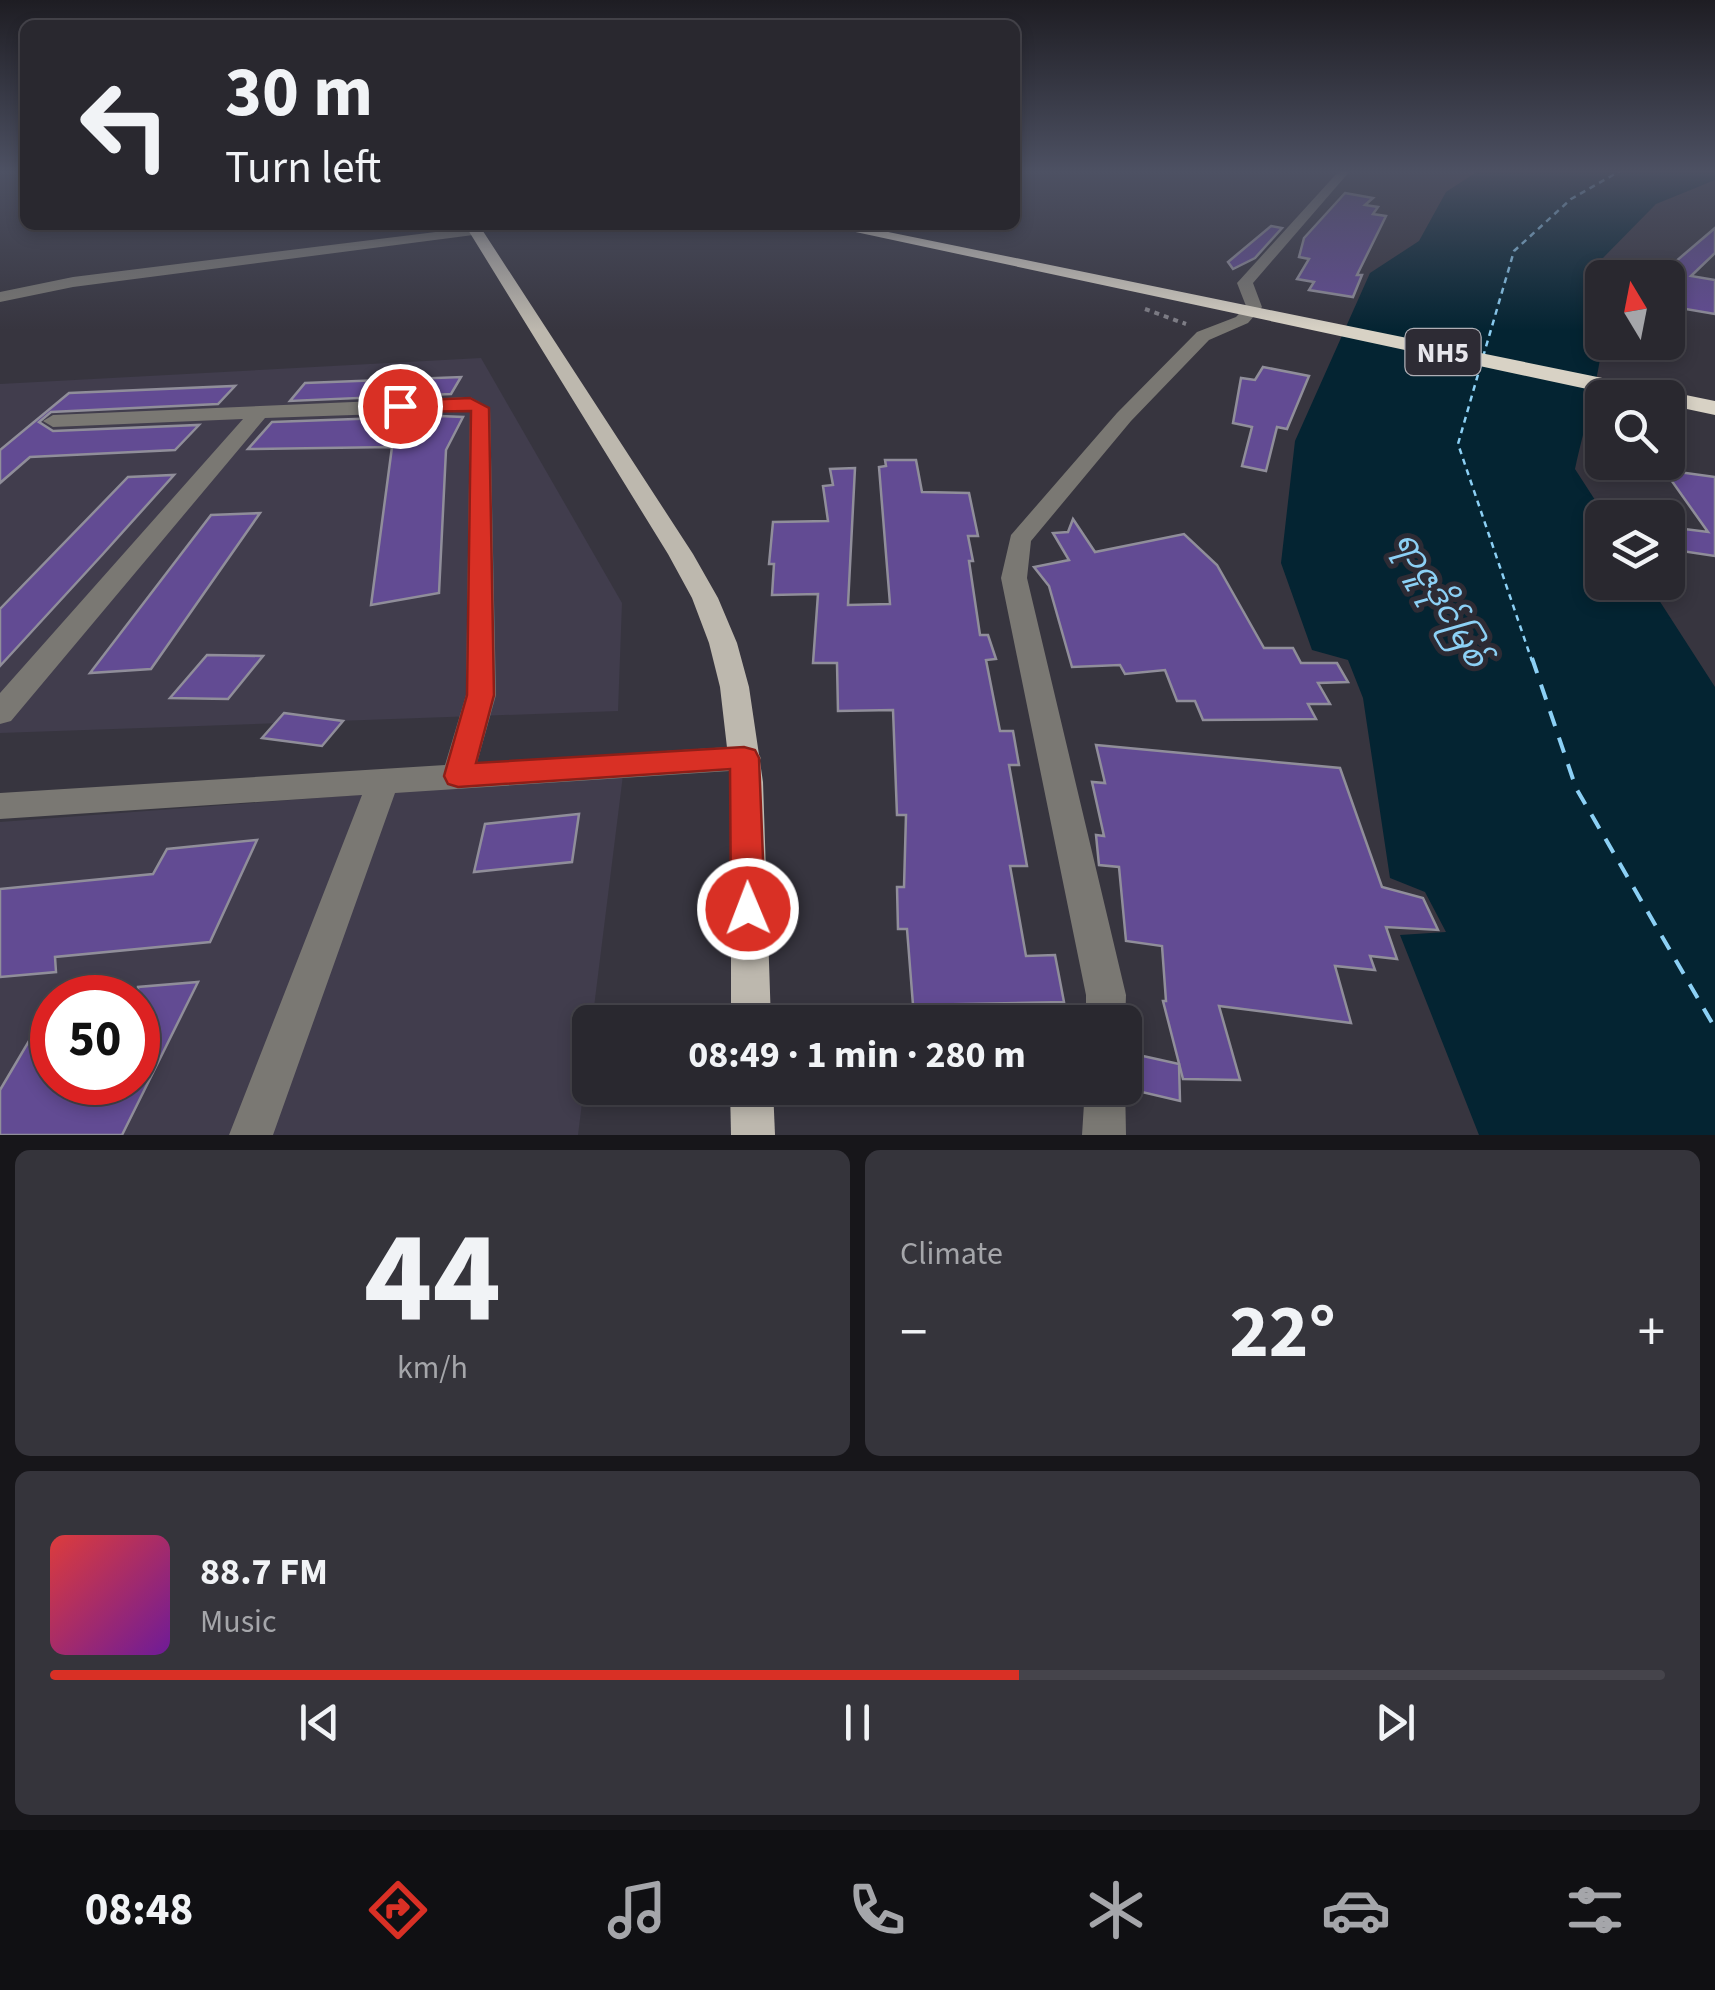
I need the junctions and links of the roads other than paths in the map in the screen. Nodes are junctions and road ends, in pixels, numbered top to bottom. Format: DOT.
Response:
graph roads {
  1 [pos="1299,224"];
  2 [pos="459,230"];
  3 [pos="475,230"];
  4 [pos="854,230"];
  5 [pos="0,296"];
  6 [pos="1585,381"];
  7 [pos="1685,402"];
  8 [pos="1715,408"];
  9 [pos="259,413"];
  10 [pos="53,421"];
  11 [pos="0,714"];
  12 [pos="744,758"];
  13 [pos="458,776"];
  14 [pos="384,780"];
  15 [pos="0,806"];
  16 [pos="750,1005"];
  17 [pos="1106,1005"];
  18 [pos="752,1105"];
  19 [pos="1105,1105"];
  20 [pos="251,1135"];
  21 [pos="753,1135"];
  22 [pos="1104,1135"];
  1 -- 17 [label="street"];
  2 -- 5 [label="street"];
  3 -- 12 [label="main road"];
  4 -- 6 [label="highway, NH5"];
  7 -- 8 [label="highway, NH5"];
  9 -- 10 [label="street"];
  9 -- 11 [label="street"];
  9 -- 13 [label="street"];
  12 -- 13 [label="street"];
  12 -- 16 [label="main road"];
  13 -- 14 [label="street"];
  14 -- 15 [label="street"];
  14 -- 20 [label="street"];
  18 -- 21 [label="main road"];
  19 -- 22 [label="street"];
}
